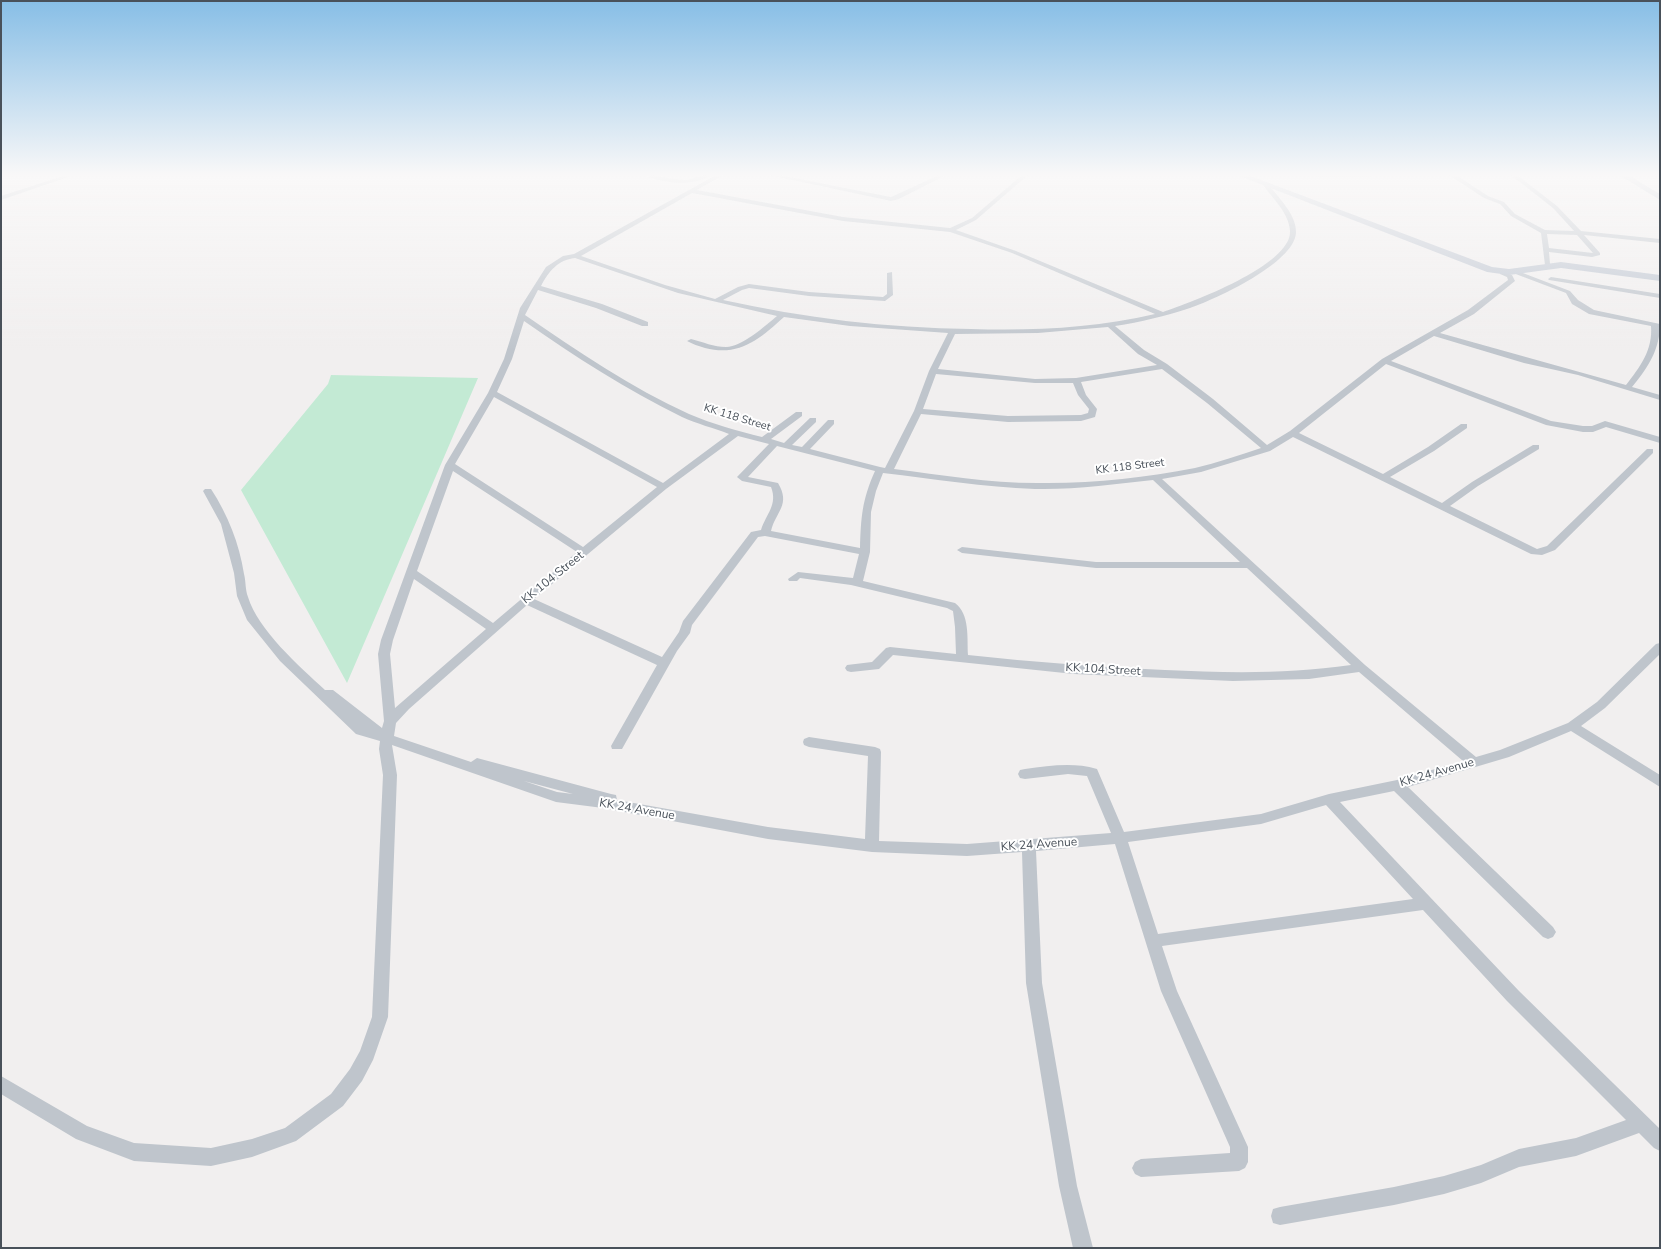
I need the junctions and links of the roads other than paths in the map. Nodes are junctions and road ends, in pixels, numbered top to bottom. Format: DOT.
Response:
graph roads {
  1 [pos="616,233"];
  2 [pos="960,233"];
  3 [pos="1294,233"];
  4 [pos="1390,233"];
  5 [pos="1544,233"];
  6 [pos="1580,233"];
  7 [pos="1583,233"];
  8 [pos="1660,241"];
  9 [pos="1546,250"];
  10 [pos="576,256"];
  11 [pos="1547,264"];
  12 [pos="1502,272"];
  13 [pos="1514,272"];
  14 [pos="890,273"];
  15 [pos="1660,278"];
  16 [pos="537,287"];
  17 [pos="1660,296"];
  18 [pos="716,302"];
  19 [pos="783,314"];
  20 [pos="1160,314"];
  21 [pos="522,316"];
  22 [pos="645,324"];
  23 [pos="1108,324"];
  24 [pos="1657,326"];
  25 [pos="952,332"];
  26 [pos="1435,334"];
  27 [pos="691,341"];
  28 [pos="1385,361"];
  29 [pos="1164,366"];
  30 [pos="932,371"];
  31 [pos="1076,380"];
  32 [pos="1627,388"];
  33 [pos="492,393"];
  34 [pos="1660,398"];
  35 [pos="918,411"];
  36 [pos="799,414"];
  37 [pos="813,420"];
  38 [pos="831,422"];
  39 [pos="1464,426"];
  40 [pos="736,433"];
  41 [pos="1293,433"];
  42 [pos="764,440"];
  43 [pos="1660,440"];
  44 [pos="775,443"];
  45 [pos="786,446"];
  46 [pos="1536,447"];
  47 [pos="1268,449"];
  48 [pos="804,450"];
  49 [pos="1650,452"];
  50 [pos="450,465"];
  51 [pos="884,471"];
  52 [pos="1384,477"];
  53 [pos="1155,478"];
  54 [pos="663,487"];
  55 [pos="208,491"];
  56 [pos="1444,506"];
  57 [pos="765,533"];
  58 [pos="962,550"];
  59 [pos="584,552"];
  60 [pos="865,552"];
  61 [pos="1250,565"];
  62 [pos="411,572"];
  63 [pos="793,579"];
  64 [pos="854,582"];
  65 [pos="526,600"];
  66 [pos="493,628"];
  67 [pos="1660,647"];
  68 [pos="962,658"];
  69 [pos="664,663"];
  70 [pos="851,668"];
  71 [pos="1361,668"];
  72 [pos="390,721"];
  73 [pos="1572,726"];
  74 [pos="809,742"];
  75 [pos="386,744"];
  76 [pos="617,746"];
  77 [pos="1473,762"];
  78 [pos="1025,774"];
  79 [pos="1660,782"];
  80 [pos="1397,785"];
  81 [pos="1329,799"];
  82 [pos="1120,838"];
  83 [pos="872,846"];
  84 [pos="1029,846"];
  85 [pos="1426,903"];
  86 [pos="1548,932"];
  87 [pos="1153,941"];
  88 [pos="1,1079"];
  89 [pos="1,1084"];
  90 [pos="1642,1124"];
  91 [pos="1660,1142"];
  92 [pos="134,1152"];
  93 [pos="1141,1168"];
  94 [pos="1280,1216"];
  95 [pos="1082,1248"];
  1 -- 10 [label="street"];
  2 -- 20 [label="street"];
  3 -- 20 [label="street"];
  4 -- 12 [label="street"];
  5 -- 9 [label="street"];
  6 -- 9 [label="street"];
  7 -- 8 [label="street"];
  9 -- 11 [label="street"];
  10 -- 16 [label="street"];
  10 -- 18 [label="street"];
  11 -- 13 [label="street"];
  11 -- 15 [label="street"];
  12 -- 13 [label="street"];
  12 -- 26 [label="street, KK 118 Street"];
  13 -- 17 [label="street"];
  13 -- 24 [label="street"];
  14 -- 18 [label="street"];
  16 -- 21 [label="street"];
  16 -- 22 [label="street"];
  18 -- 19 [label="street"];
  19 -- 25 [label="street"];
  19 -- 27 [label="street"];
  20 -- 23 [label="street"];
  21 -- 33 [label="street"];
  21 -- 40 [label="street, KK 118 Street"];
  23 -- 25 [label="street"];
  23 -- 29 [label="street"];
  24 -- 32 [label="street"];
  25 -- 30 [label="street"];
  26 -- 28 [label="street, KK 118 Street"];
  26 -- 32 [label="street"];
  28 -- 41 [label="street, KK 118 Street"];
  28 -- 43 [label="street"];
  29 -- 31 [label="street"];
  29 -- 47 [label="street"];
  30 -- 31 [label="street"];
  30 -- 35 [label="street"];
  31 -- 35 [label="street"];
  32 -- 34 [label="street"];
  33 -- 50 [label="street"];
  33 -- 54 [label="street"];
  35 -- 51 [label="street"];
  36 -- 42 [label="street"];
  37 -- 45 [label="street"];
  38 -- 48 [label="street"];
  39 -- 52 [label="street"];
  40 -- 42 [label="street, KK 118 Street"];
  40 -- 54 [label="street, KK 104 Street"];
  41 -- 47 [label="street, KK 118 Street"];
  41 -- 52 [label="street"];
  42 -- 44 [label="street, KK 118 Street"];
  44 -- 45 [label="street, KK 118 Street"];
  44 -- 57 [label="street"];
  45 -- 48 [label="street, KK 118 Street"];
  46 -- 56 [label="street"];
  47 -- 53 [label="street, KK 118 Street"];
  48 -- 51 [label="street, KK 118 Street"];
  49 -- 56 [label="street"];
  50 -- 59 [label="street"];
  50 -- 62 [label="street"];
  51 -- 53 [label="street, KK 118 Street"];
  51 -- 60 [label="street"];
  52 -- 56 [label="street"];
  53 -- 61 [label="street"];
  54 -- 59 [label="street, KK 104 Street"];
  55 -- 75 [label="street, KK 24 Avenue"];
  57 -- 60 [label="street"];
  57 -- 69 [label="street"];
  58 -- 61 [label="street"];
  59 -- 65 [label="street, KK 104 Street"];
  60 -- 64 [label="street"];
  61 -- 71 [label="street"];
  62 -- 66 [label="street"];
  62 -- 72 [label="street"];
  63 -- 64 [label="street"];
  64 -- 68 [label="street"];
  65 -- 66 [label="street, KK 104 Street"];
  65 -- 69 [label="street"];
  66 -- 72 [label="street, KK 104 Street"];
  67 -- 73 [label="street, KK 24 Avenue"];
  68 -- 70 [label="street, KK 104 Street"];
  68 -- 71 [label="street, KK 104 Street"];
  69 -- 76 [label="street"];
  71 -- 77 [label="street"];
  72 -- 75 [label="street"];
  73 -- 77 [label="street, KK 24 Avenue"];
  73 -- 79 [label="street"];
  74 -- 83 [label="street"];
  75 -- 83 [label="street, KK 24 Avenue"];
  75 -- 92 [label="street"];
  77 -- 80 [label="street, KK 24 Avenue"];
  78 -- 82 [label="street"];
  80 -- 81 [label="street, KK 24 Avenue"];
  80 -- 86 [label="street"];
  81 -- 82 [label="street, KK 24 Avenue"];
  81 -- 85 [label="street"];
  82 -- 84 [label="street, KK 24 Avenue"];
  82 -- 87 [label="street"];
  83 -- 84 [label="street, KK 24 Avenue"];
  84 -- 95 [label="street"];
  85 -- 87 [label="street"];
  85 -- 90 [label="street"];
  87 -- 93 [label="street"];
  88 -- 92 [label="street"];
  89 -- 92 [label="street"];
  90 -- 91 [label="street"];
  90 -- 94 [label="street"];
}
